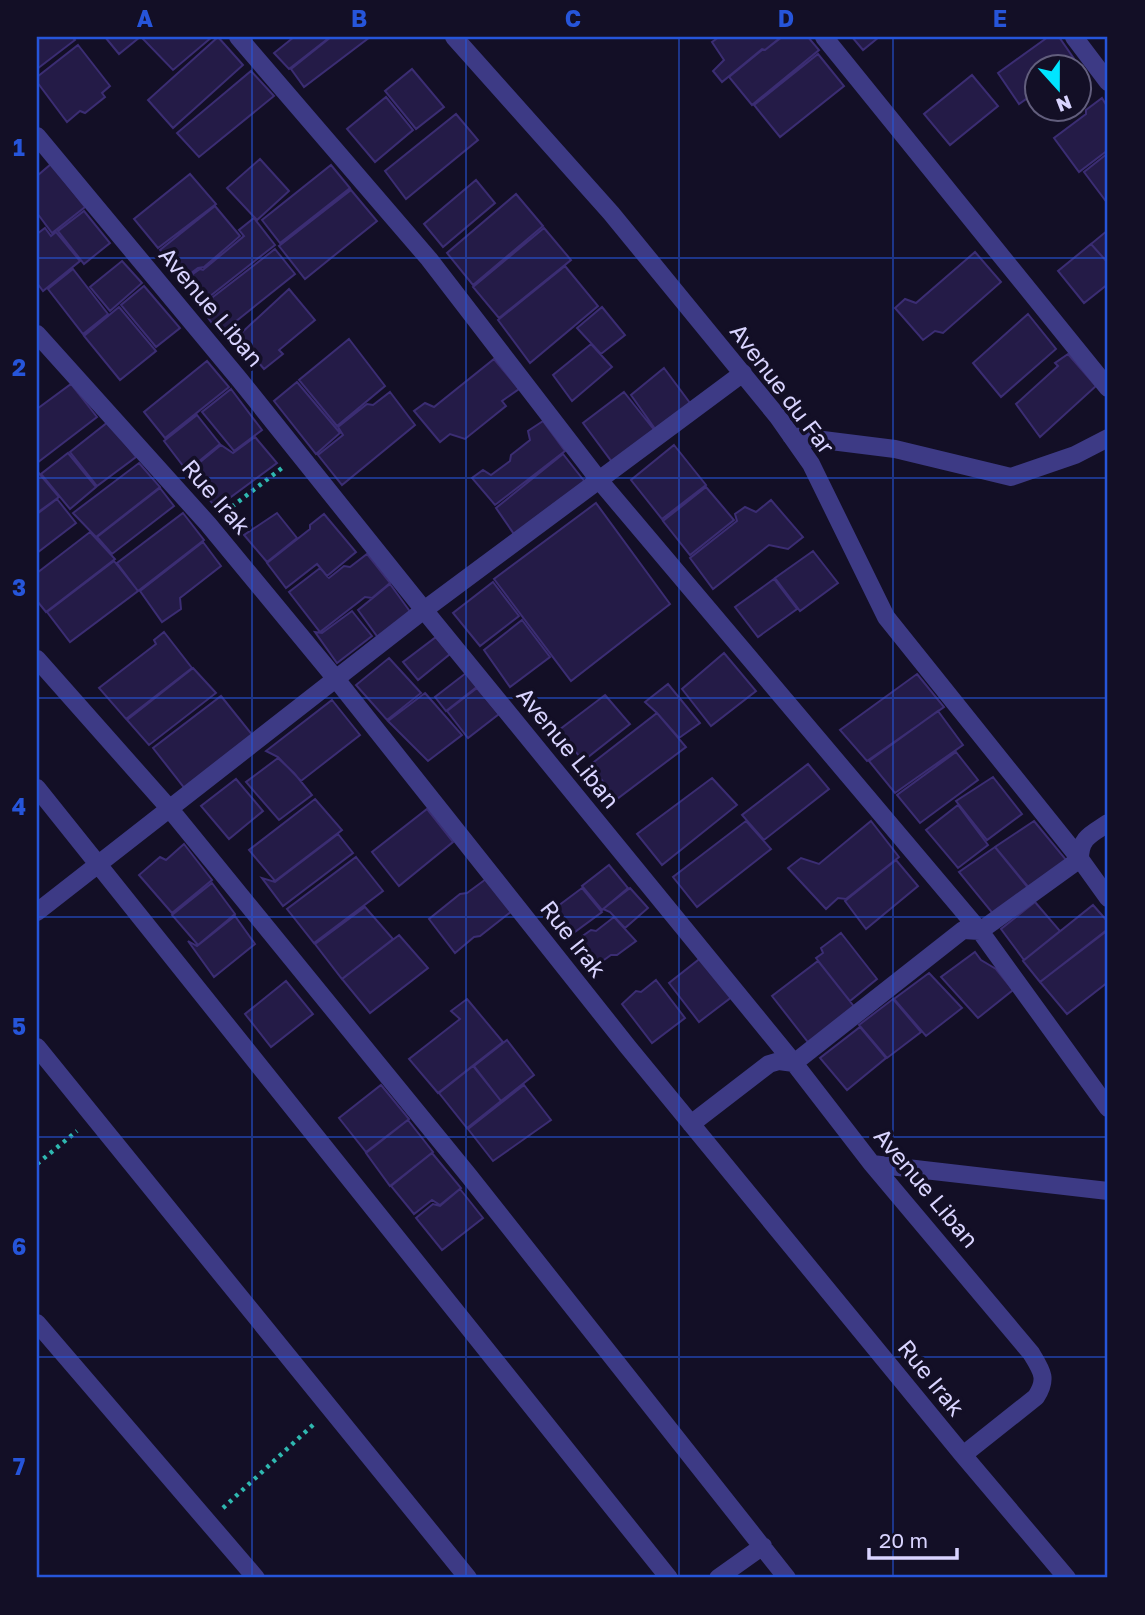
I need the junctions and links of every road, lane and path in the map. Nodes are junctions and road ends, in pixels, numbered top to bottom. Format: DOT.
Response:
graph roads {
  1 [pos="238,37"];
  2 [pos="454,37"];
  3 [pos="824,37"];
  4 [pos="1075,37"];
  5 [pos="1108,82"];
  6 [pos="37,136"];
  7 [pos="37,334"];
  8 [pos="743,373"];
  9 [pos="1108,388"];
  10 [pos="791,436"];
  11 [pos="1108,438"];
  12 [pos="299,454"];
  13 [pos="599,481"];
  14 [pos="208,524"];
  15 [pos="425,611"];
  16 [pos="37,659"];
  17 [pos="336,679"];
  18 [pos="37,788"];
  19 [pos="169,808"];
  20 [pos="1108,823"];
  21 [pos="1080,859"];
  22 [pos="98,865"];
  23 [pos="1108,898"];
  24 [pos="37,912"];
  25 [pos="979,931"];
  26 [pos="37,1046"];
  27 [pos="794,1063"];
  28 [pos="1108,1108"];
  29 [pos="94,1117"];
  30 [pos="691,1124"];
  31 [pos="37,1164"];
  32 [pos="872,1164"];
  33 [pos="1108,1191"];
  34 [pos="37,1323"];
  35 [pos="330,1409"];
  36 [pos="963,1455"];
  37 [pos="208,1522"];
  38 [pos="763,1546"];
  39 [pos="257,1578"];
  40 [pos="468,1578"];
  41 [pos="669,1578"];
  42 [pos="718,1578"];
  43 [pos="787,1578"];
  44 [pos="1067,1578"];
  1 -- 13 [label="street"];
  2 -- 8 [label="street, Avenue du Far"];
  3 -- 9 [label="street"];
  4 -- 5 [label="street"];
  6 -- 12 [label="street, Avenue Liban"];
  7 -- 14 [label="street, Rue Irak"];
  8 -- 10 [label="street, Avenue du Far"];
  8 -- 13 [label="street"];
  10 -- 11 [label="street"];
  10 -- 21 [label="street, Avenue du Far"];
  12 -- 14 [label="path"];
  12 -- 15 [label="street, Avenue Liban"];
  13 -- 15 [label="street"];
  13 -- 25 [label="street"];
  14 -- 17 [label="street, Rue Irak"];
  15 -- 17 [label="street"];
  15 -- 27 [label="street, Avenue Liban"];
  16 -- 19 [label="street"];
  17 -- 19 [label="street"];
  17 -- 30 [label="street, Rue Irak"];
  18 -- 22 [label="street"];
  19 -- 22 [label="street"];
  19 -- 38 [label="street"];
  20 -- 21 [label="street"];
  21 -- 23 [label="street, Avenue du Far"];
  21 -- 25 [label="street"];
  22 -- 24 [label="street"];
  22 -- 41 [label="street"];
  25 -- 27 [label="street"];
  25 -- 28 [label="street"];
  26 -- 29 [label="street"];
  27 -- 30 [label="street"];
  27 -- 32 [label="street, Avenue Liban"];
  29 -- 31 [label="path"];
  29 -- 35 [label="street"];
  30 -- 36 [label="street, Rue Irak"];
  32 -- 33 [label="street"];
  32 -- 36 [label="street, Avenue Liban"];
  34 -- 37 [label="street"];
  35 -- 37 [label="path"];
  35 -- 40 [label="street"];
  36 -- 44 [label="street, Rue Irak"];
  37 -- 39 [label="street"];
  38 -- 42 [label="street"];
  38 -- 43 [label="street"];
}
